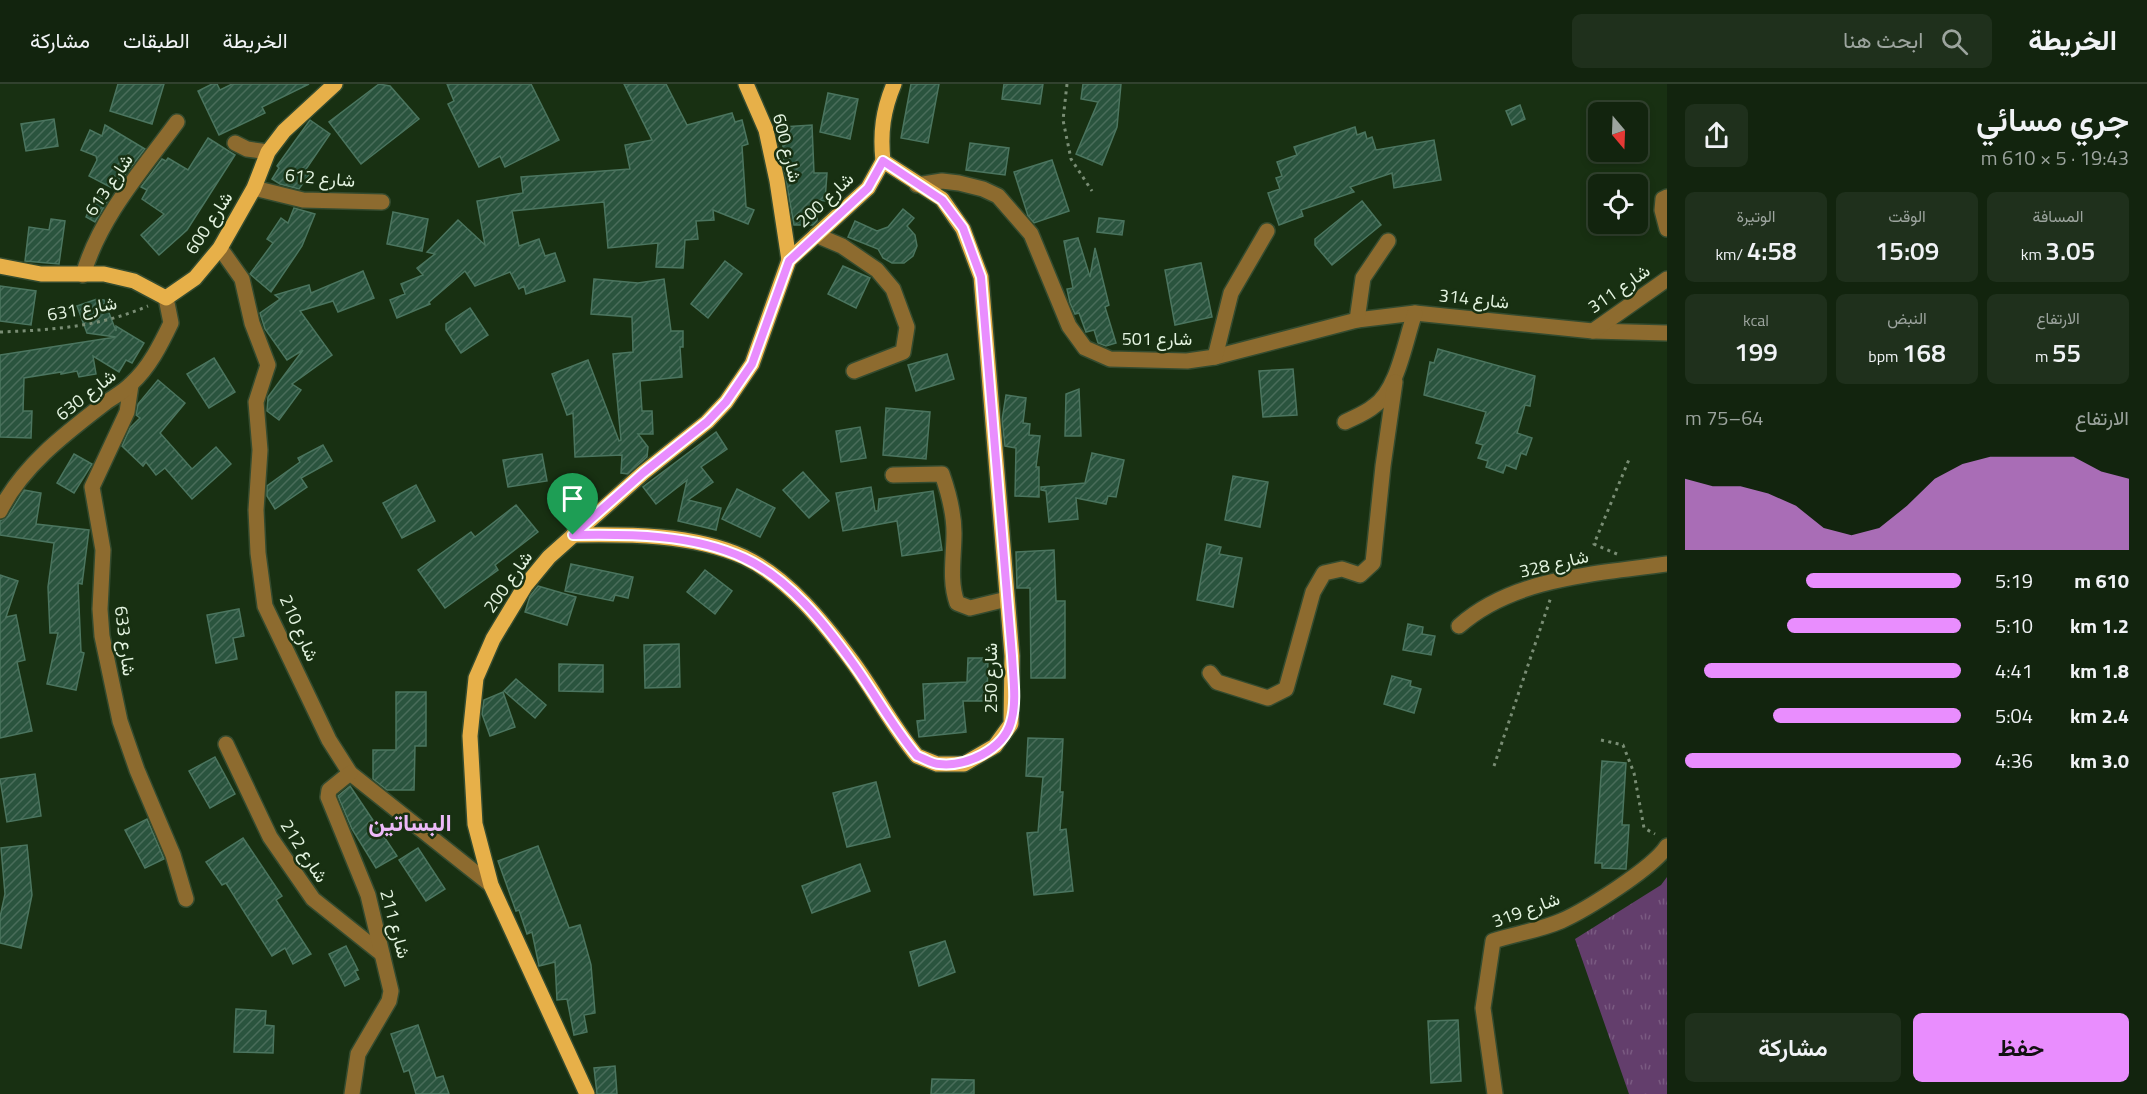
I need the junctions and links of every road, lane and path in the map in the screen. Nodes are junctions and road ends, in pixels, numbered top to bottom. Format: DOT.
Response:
graph roads {
  1 [pos="335,84"];
  2 [pos="746,84"];
  3 [pos="894,84"];
  4 [pos="1067,84"];
  5 [pos="177,122"];
  6 [pos="235,143"];
  7 [pos="268,152"];
  8 [pos="883,161"];
  9 [pos="917,185"];
  10 [pos="254,189"];
  11 [pos="1092,191"];
  12 [pos="1667,197"];
  13 [pos="382,202"];
  14 [pos="1667,229"];
  15 [pos="1267,231"];
  16 [pos="816,235"];
  17 [pos="1388,241"];
  18 [pos="220,248"];
  19 [pos="789,261"];
  20 [pos="0,266"];
  21 [pos="83,275"];
  22 [pos="1667,279"];
  23 [pos="166,298"];
  24 [pos="1415,313"];
  25 [pos="1357,320"];
  26 [pos="1593,331"];
  27 [pos="0,332"];
  28 [pos="1667,333"];
  29 [pos="1215,357"];
  30 [pos="854,371"];
  31 [pos="1395,382"];
  32 [pos="131,385"];
  33 [pos="1345,422"];
  34 [pos="1630,457"];
  35 [pos="893,475"];
  36 [pos="0,511"];
  37 [pos="573,535"];
  38 [pos="1667,564"];
  39 [pos="1646,567"];
  40 [pos="1574,577"];
  41 [pos="1007,599"];
  42 [pos="1459,626"];
  43 [pos="1209,674"];
  44 [pos="1601,740"];
  45 [pos="226,744"];
  46 [pos="1494,766"];
  47 [pos="350,773"];
  48 [pos="1664,851"];
  49 [pos="491,885"];
  50 [pos="186,899"];
  51 [pos="382,954"];
  52 [pos="352,1094"];
  53 [pos="587,1094"];
  54 [pos="1495,1094"];
  1 -- 7 [label="main road, شارع 600"];
  2 -- 19 [label="main road, شارع 600"];
  3 -- 8 [label="main road"];
  4 -- 11 [label="path"];
  5 -- 21 [label="street, شارع 613"];
  6 -- 7 [label="street"];
  7 -- 10 [label="main road, شارع 600"];
  8 -- 9 [label="main road, شارع 250"];
  8 -- 16 [label="main road, شارع 200"];
  9 -- 29 [label="street, شارع 501"];
  9 -- 41 [label="main road, شارع 250"];
  10 -- 13 [label="street, شارع 612"];
  10 -- 18 [label="main road, شارع 600"];
  12 -- 14 [label="street"];
  15 -- 29 [label="street"];
  16 -- 19 [label="main road, شارع 200"];
  16 -- 30 [label="street"];
  17 -- 25 [label="street"];
  18 -- 23 [label="main road, شارع 600"];
  18 -- 47 [label="street, شارع 210"];
  19 -- 37 [label="main road, شارع 200"];
  20 -- 21 [label="main road"];
  21 -- 23 [label="main road"];
  22 -- 26 [label="street, شارع 311"];
  23 -- 27 [label="path, شارع 631"];
  23 -- 32 [label="street, شارع 630"];
  24 -- 25 [label="street, شارع 501"];
  24 -- 26 [label="street, شارع 314"];
  24 -- 31 [label="street, شارع 314"];
  25 -- 29 [label="street, شارع 501"];
  26 -- 28 [label="street, شارع 314"];
  31 -- 33 [label="street, شارع 314"];
  31 -- 43 [label="street"];
  32 -- 36 [label="street, شارع 630"];
  32 -- 50 [label="street, شارع 633"];
  34 -- 39 [label="path"];
  35 -- 41 [label="street"];
  37 -- 41 [label="main road, شارع 250"];
  37 -- 49 [label="main road, شارع 200"];
  38 -- 39 [label="street, شارع 328"];
  39 -- 40 [label="street, شارع 328"];
  40 -- 42 [label="street, شارع 328"];
  40 -- 46 [label="path"];
  44 -- 48 [label="path"];
  45 -- 51 [label="street, شارع 212"];
  47 -- 49 [label="street, شارع 210"];
  47 -- 51 [label="street, شارع 211"];
  48 -- 54 [label="street, شارع 319"];
  49 -- 53 [label="main road, شارع 200"];
  51 -- 52 [label="street, شارع 211"];
}
